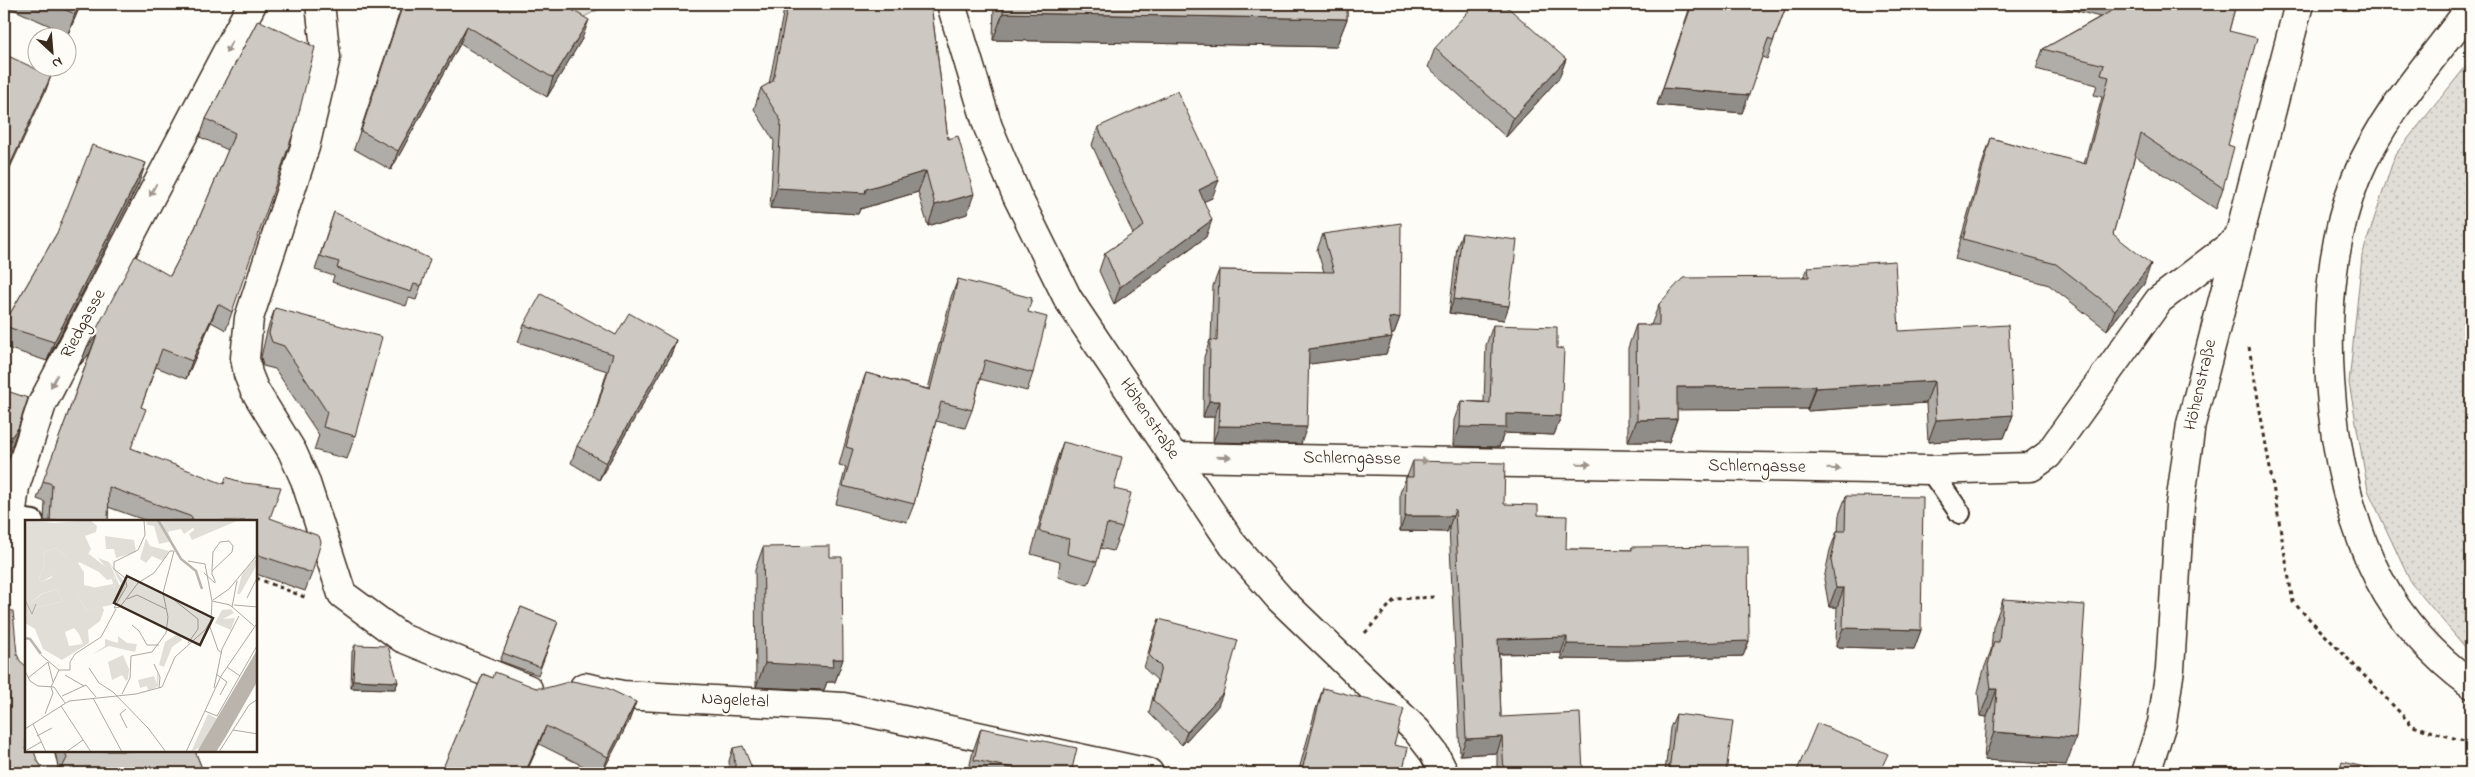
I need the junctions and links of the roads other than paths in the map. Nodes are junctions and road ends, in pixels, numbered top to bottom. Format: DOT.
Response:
graph roads {
  1 [pos="252,4"];
  2 [pos="320,4"];
  3 [pos="951,4"];
  4 [pos="2299,4"];
  5 [pos="2471,7"];
  6 [pos="2236,241"];
  7 [pos="1175,457"];
  8 [pos="1930,470"];
  9 [pos="1960,513"];
  10 [pos="22,519"];
  11 [pos="25,632"];
  12 [pos="2471,684"];
  13 [pos="39,752"];
  14 [pos="45,773"];
  15 [pos="1149,773"];
  16 [pos="1444,773"];
  17 [pos="2146,773"];
  1 -- 10 [label="street, Riedgasse, one-way"];
  2 -- 15 [label="street, Nageletal"];
  3 -- 7 [label="street, Höhenstraße"];
  4 -- 6 [label="street, Höhenstraße"];
  5 -- 12 [label="street"];
  6 -- 8 [label="street, Schlerngasse"];
  6 -- 17 [label="street, Höhenstraße"];
  7 -- 8 [label="street, Schlerngasse, one-way"];
  7 -- 16 [label="street, Höhenstraße"];
  8 -- 9 [label="lane"];
  10 -- 11 [label="street, Riedgasse"];
  13 -- 14 [label="street"];
}
